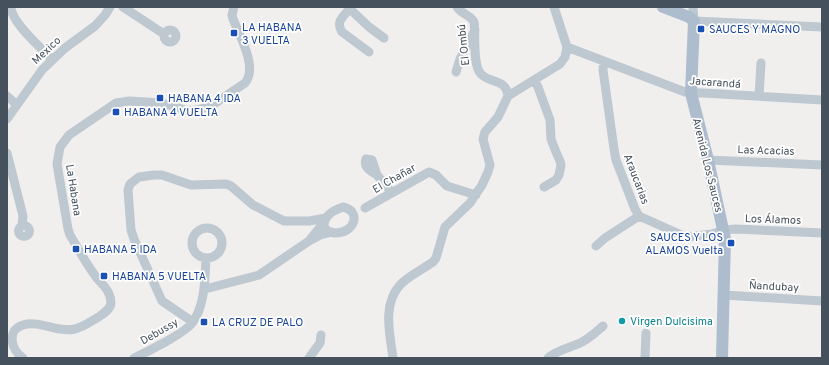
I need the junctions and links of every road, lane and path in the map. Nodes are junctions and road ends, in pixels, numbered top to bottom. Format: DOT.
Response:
graph roads {
  1 [pos="11,7"];
  2 [pos="110,7"];
  3 [pos="123,7"];
  4 [pos="234,7"];
  5 [pos="457,7"];
  6 [pos="554,7"];
  7 [pos="693,7"];
  8 [pos="350,8"];
  9 [pos="670,8"];
  10 [pos="694,21"];
  11 [pos="822,28"];
  12 [pos="475,29"];
  13 [pos="164,34"];
  14 [pos="384,38"];
  15 [pos="567,47"];
  16 [pos="368,52"];
  17 [pos="52,60"];
  18 [pos="604,61"];
  19 [pos="761,63"];
  20 [pos="456,72"];
  21 [pos="534,80"];
  22 [pos="691,93"];
  23 [pos="7,96"];
  24 [pos="508,96"];
  25 [pos="759,96"];
  26 [pos="822,100"];
  27 [pos="18,105"];
  28 [pos="7,119"];
  29 [pos="7,153"];
  30 [pos="708,160"];
  31 [pos="822,165"];
  32 [pos="377,175"];
  33 [pos="544,188"];
  34 [pos="392,193"];
  35 [pos="476,195"];
  36 [pos="366,208"];
  37 [pos="348,209"];
  38 [pos="639,216"];
  39 [pos="325,220"];
  40 [pos="354,220"];
  41 [pos="309,221"];
  42 [pos="22,226"];
  43 [pos="724,230"];
  44 [pos="318,232"];
  45 [pos="332,232"];
  46 [pos="822,233"];
  47 [pos="309,241"];
  48 [pos="596,246"];
  49 [pos="206,258"];
  50 [pos="205,289"];
  51 [pos="724,295"];
  52 [pos="822,301"];
  53 [pos="194,322"];
  54 [pos="603,326"];
  55 [pos="646,333"];
  56 [pos="321,335"];
  57 [pos="23,358"];
  58 [pos="134,358"];
  59 [pos="309,358"];
  60 [pos="393,358"];
  61 [pos="548,358"];
  62 [pos="646,358"];
  63 [pos="722,358"];
  1 -- 17 [label="street"];
  2 -- 17 [label="street, Mexico"];
  3 -- 13 [label="street"];
  4 -- 57 [label="street, La Habana"];
  5 -- 12 [label="street, El Ombú"];
  6 -- 15 [label="street"];
  7 -- 10 [label="street"];
  8 -- 14 [label="street"];
  8 -- 16 [label="street"];
  9 -- 10 [label="main road"];
  10 -- 11 [label="street"];
  10 -- 22 [label="main road, Avenida Los Sauces"];
  12 -- 20 [label="street"];
  12 -- 24 [label="street, El Ombú"];
  15 -- 18 [label="street, Jacarandá"];
  15 -- 21 [label="street"];
  17 -- 27 [label="street, Mexico"];
  18 -- 22 [label="street, Jacarandá"];
  18 -- 38 [label="street, Araucarias"];
  19 -- 25 [label="street"];
  21 -- 24 [label="street"];
  21 -- 33 [label="street"];
  22 -- 25 [label="street, Jacarandá"];
  22 -- 30 [label="main road, Avenida Los Sauces"];
  23 -- 27 [label="street"];
  24 -- 35 [label="street"];
  25 -- 26 [label="street, Jacarandá"];
  27 -- 28 [label="street, Mexico"];
  29 -- 42 [label="street"];
  30 -- 31 [label="street, Las Acacias"];
  30 -- 43 [label="main road, Avenida Los Sauces"];
  32 -- 34 [label="street"];
  34 -- 35 [label="street, El Chañar"];
  34 -- 36 [label="street, El Chañar"];
  35 -- 60 [label="street"];
  36 -- 37 [label="street, El Chañar"];
  36 -- 40 [label="street, El Chañar"];
  37 -- 39 [label="street"];
  37 -- 40 [label="street"];
  38 -- 43 [label="street, Araucarias"];
  38 -- 48 [label="street"];
  39 -- 41 [label="street"];
  39 -- 44 [label="street"];
  39 -- 45 [label="street"];
  40 -- 45 [label="street"];
  41 -- 44 [label="street"];
  41 -- 53 [label="street"];
  43 -- 46 [label="street, Los Álamos"];
  43 -- 51 [label="main road, Avenida Los Sauces"];
  44 -- 47 [label="street"];
  45 -- 47 [label="street"];
  47 -- 50 [label="street"];
  49 -- 50 [label="street"];
  50 -- 53 [label="street"];
  51 -- 52 [label="street, Ñandubay"];
  51 -- 63 [label="main road, Avenida Los Sauces"];
  53 -- 58 [label="street, Debussy"];
  54 -- 61 [label="street"];
  55 -- 62 [label="street"];
  56 -- 59 [label="street"];
}
